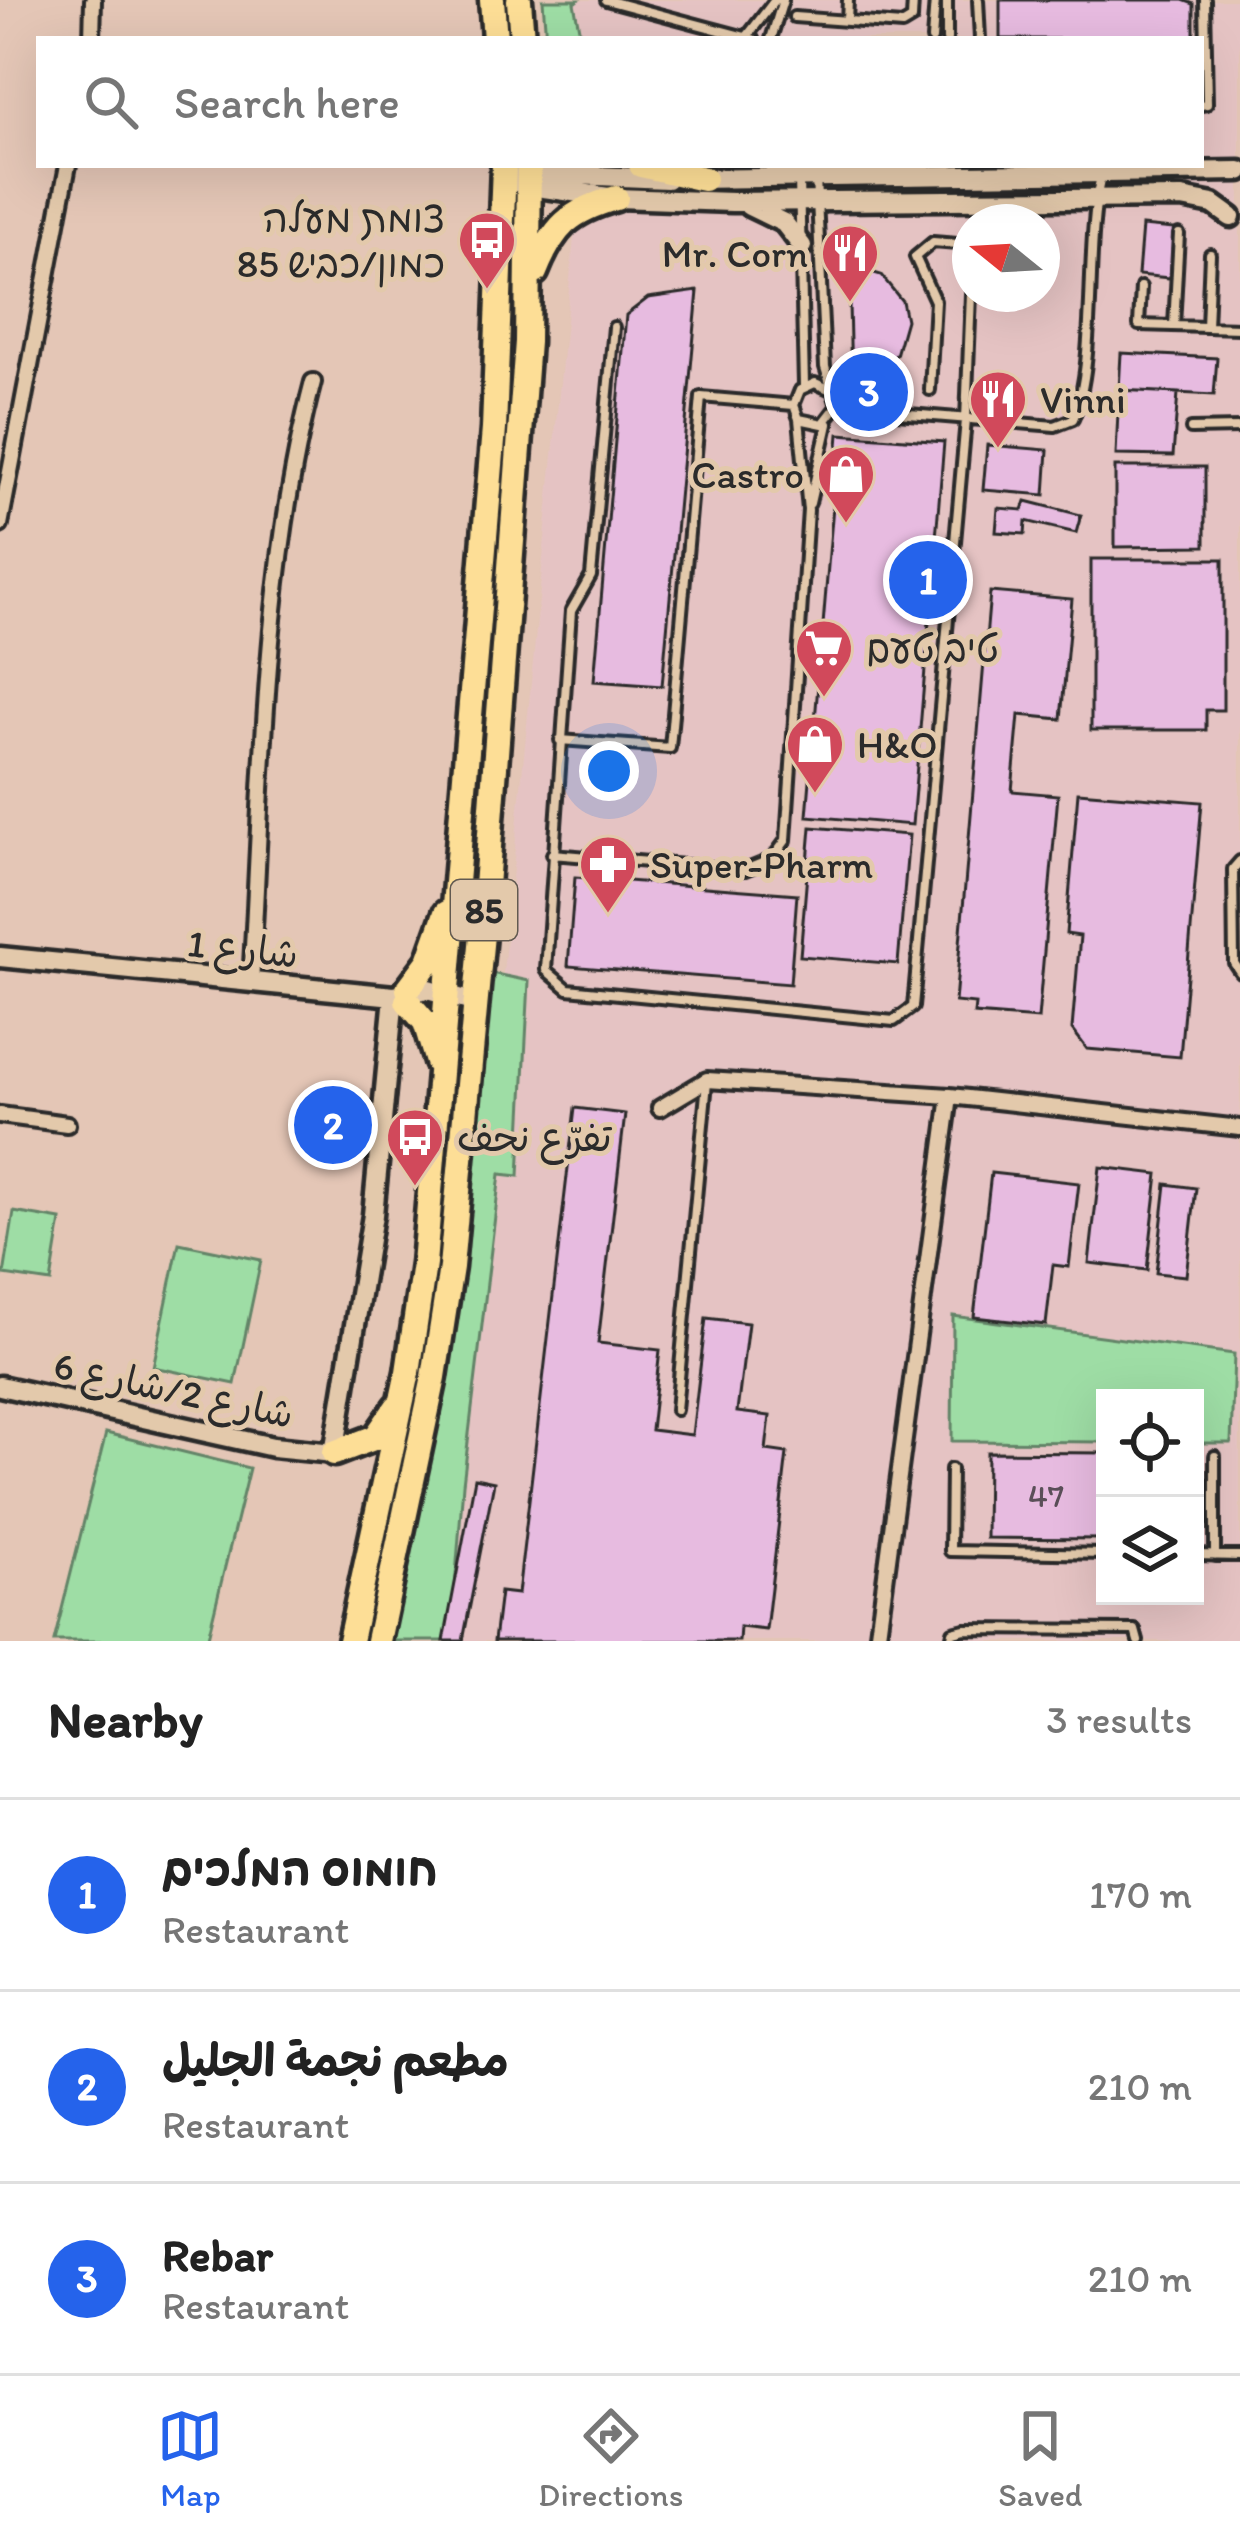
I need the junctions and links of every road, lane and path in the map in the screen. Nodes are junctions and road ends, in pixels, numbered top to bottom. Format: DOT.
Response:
graph roads {
  1 [pos="82,0"];
  2 [pos="93,0"];
  3 [pos="492,0"];
  4 [pos="519,0"];
  5 [pos="606,0"];
  6 [pos="779,0"];
  7 [pos="848,0"];
  8 [pos="913,0"];
  9 [pos="935,0"];
  10 [pos="947,0"];
  11 [pos="978,0"];
  12 [pos="1205,0"];
  13 [pos="794,17"];
  14 [pos="847,21"];
  15 [pos="93,34"];
  16 [pos="495,36"];
  17 [pos="522,36"];
  18 [pos="736,36"];
  19 [pos="749,36"];
  20 [pos="772,36"];
  21 [pos="932,36"];
  22 [pos="947,36"];
  23 [pos="980,36"];
  24 [pos="1204,104"];
  25 [pos="67,168"];
  26 [pos="654,168"];
  27 [pos="989,168"];
  28 [pos="1130,170"];
  29 [pos="894,171"];
  30 [pos="938,171"];
  31 [pos="1240,172"];
  32 [pos="520,174"];
  33 [pos="1011,176"];
  34 [pos="1101,176"];
  35 [pos="808,178"];
  36 [pos="704,179"];
  37 [pos="616,198"];
  38 [pos="1096,198"];
  39 [pos="938,199"];
  40 [pos="732,202"];
  41 [pos="809,202"];
  42 [pos="1238,224"];
  43 [pos="1179,234"];
  44 [pos="952,244"];
  45 [pos="802,246"];
  46 [pos="1210,254"];
  47 [pos="530,285"];
  48 [pos="1141,287"];
  49 [pos="970,312"];
  50 [pos="1174,326"];
  51 [pos="614,327"];
  52 [pos="1207,327"];
  53 [pos="1240,328"];
  54 [pos="313,382"];
  55 [pos="803,387"];
  56 [pos="831,390"];
  57 [pos="930,390"];
  58 [pos="794,405"];
  59 [pos="836,408"];
  60 [pos="799,419"];
  61 [pos="831,419"];
  62 [pos="965,420"];
  63 [pos="1240,428"];
  64 [pos="1191,429"];
  65 [pos="808,510"];
  66 [pos="0,525"];
  67 [pos="560,740"];
  68 [pos="552,854"];
  69 [pos="1240,861"];
  70 [pos="461,865"];
  71 [pos="0,957"];
  72 [pos="1240,972"];
  73 [pos="251,982"];
  74 [pos="403,996"];
  75 [pos="449,999"];
  76 [pos="476,1003"];
  77 [pos="707,1080"];
  78 [pos="441,1082"];
  79 [pos="950,1096"];
  80 [pos="660,1108"];
  81 [pos="0,1115"];
  82 [pos="67,1124"];
  83 [pos="1240,1128"];
  84 [pos="0,1387"];
  85 [pos="404,1394"];
  86 [pos="676,1410"];
  87 [pos="334,1453"];
  88 [pos="1215,1456"];
  89 [pos="951,1469"];
  90 [pos="380,1508"];
  91 [pos="1096,1554"];
  92 [pos="1204,1555"];
  93 [pos="1215,1556"];
  94 [pos="1240,1556"];
  95 [pos="350,1641"];
  96 [pos="378,1641"];
  97 [pos="877,1641"];
  98 [pos="951,1641"];
  99 [pos="1138,1641"];
  1 -- 15 [label="street"];
  2 -- 15 [label="street"];
  3 -- 16 [label="highway"];
  4 -- 17 [label="highway"];
  5 -- 18 [label="lane"];
  6 -- 19 [label="lane"];
  6 -- 20 [label="lane"];
  7 -- 14 [label="lane"];
  8 -- 14 [label="lane"];
  9 -- 21 [label="lane"];
  10 -- 22 [label="lane"];
  11 -- 23 [label="lane"];
  12 -- 24 [label="lane"];
  13 -- 14 [label="lane"];
  25 -- 66 [label="street"];
  26 -- 36 [label="highway"];
  27 -- 33 [label="main road"];
  28 -- 31 [label="main road"];
  28 -- 34 [label="main road"];
  29 -- 30 [label="main road"];
  29 -- 35 [label="main road"];
  30 -- 33 [label="main road"];
  30 -- 39 [label="lane"];
  30 -- 39 [label="lane"];
  31 -- 42 [label="main road"];
  32 -- 36 [label="main road"];
  32 -- 37 [label="main road"];
  32 -- 47 [label="highway, 85"];
  32 -- 70 [label="highway, 85"];
  33 -- 34 [label="main road"];
  34 -- 38 [label="lane"];
  35 -- 36 [label="main road"];
  35 -- 41 [label="lane"];
  35 -- 41 [label="lane"];
  37 -- 40 [label="main road"];
  37 -- 47 [label="highway"];
  38 -- 39 [label="main road"];
  38 -- 42 [label="main road"];
  38 -- 62 [label="lane"];
  39 -- 41 [label="main road"];
  40 -- 41 [label="main road"];
  40 -- 45 [label="main road"];
  41 -- 45 [label="lane"];
  41 -- 56 [label="lane"];
  43 -- 50 [label="lane"];
  44 -- 57 [label="lane"];
  45 -- 55 [label="lane"];
  46 -- 52 [label="lane"];
  47 -- 76 [label="highway, 85"];
  48 -- 50 [label="lane"];
  49 -- 62 [label="lane"];
  50 -- 52 [label="lane"];
  51 -- 67 [label="lane"];
  52 -- 53 [label="lane"];
  54 -- 73 [label="street"];
  55 -- 56 [label="lane"];
  55 -- 58 [label="lane"];
  56 -- 59 [label="lane"];
  58 -- 60 [label="lane"];
  58 -- 67 [label="lane"];
  59 -- 61 [label="lane"];
  59 -- 62 [label="lane"];
  60 -- 61 [label="lane"];
  60 -- 65 [label="lane"];
  61 -- 65 [label="lane"];
  62 -- 68 [label="lane"];
  63 -- 64 [label="lane"];
  65 -- 68 [label="lane"];
  67 -- 68 [label="lane"];
  69 -- 72 [label="lane"];
  70 -- 74 [label="highway"];
  70 -- 75 [label="highway, 85"];
  71 -- 73 [label="main road, شارع 1"];
  73 -- 74 [label="main road, شارع 1"];
  74 -- 75 [label="main road, شارع 1"];
  74 -- 78 [label="highway"];
  74 -- 87 [label="main road"];
  75 -- 76 [label="main road, شارع 1"];
  75 -- 78 [label="highway, 85"];
  76 -- 96 [label="highway, 85"];
  77 -- 79 [label="street"];
  77 -- 80 [label="street"];
  77 -- 86 [label="lane"];
  78 -- 85 [label="highway, 85"];
  79 -- 83 [label="street"];
  79 -- 97 [label="street"];
  81 -- 82 [label="street"];
  84 -- 87 [label="main road, شارع 2/شارع 6"];
  85 -- 87 [label="highway"];
  85 -- 90 [label="highway, 85"];
  87 -- 90 [label="highway"];
  88 -- 93 [label="lane"];
  89 -- 91 [label="lane"];
  90 -- 95 [label="highway, 85"];
  92 -- 93 [label="lane"];
  93 -- 94 [label="lane"];
  98 -- 99 [label="lane"];
}
